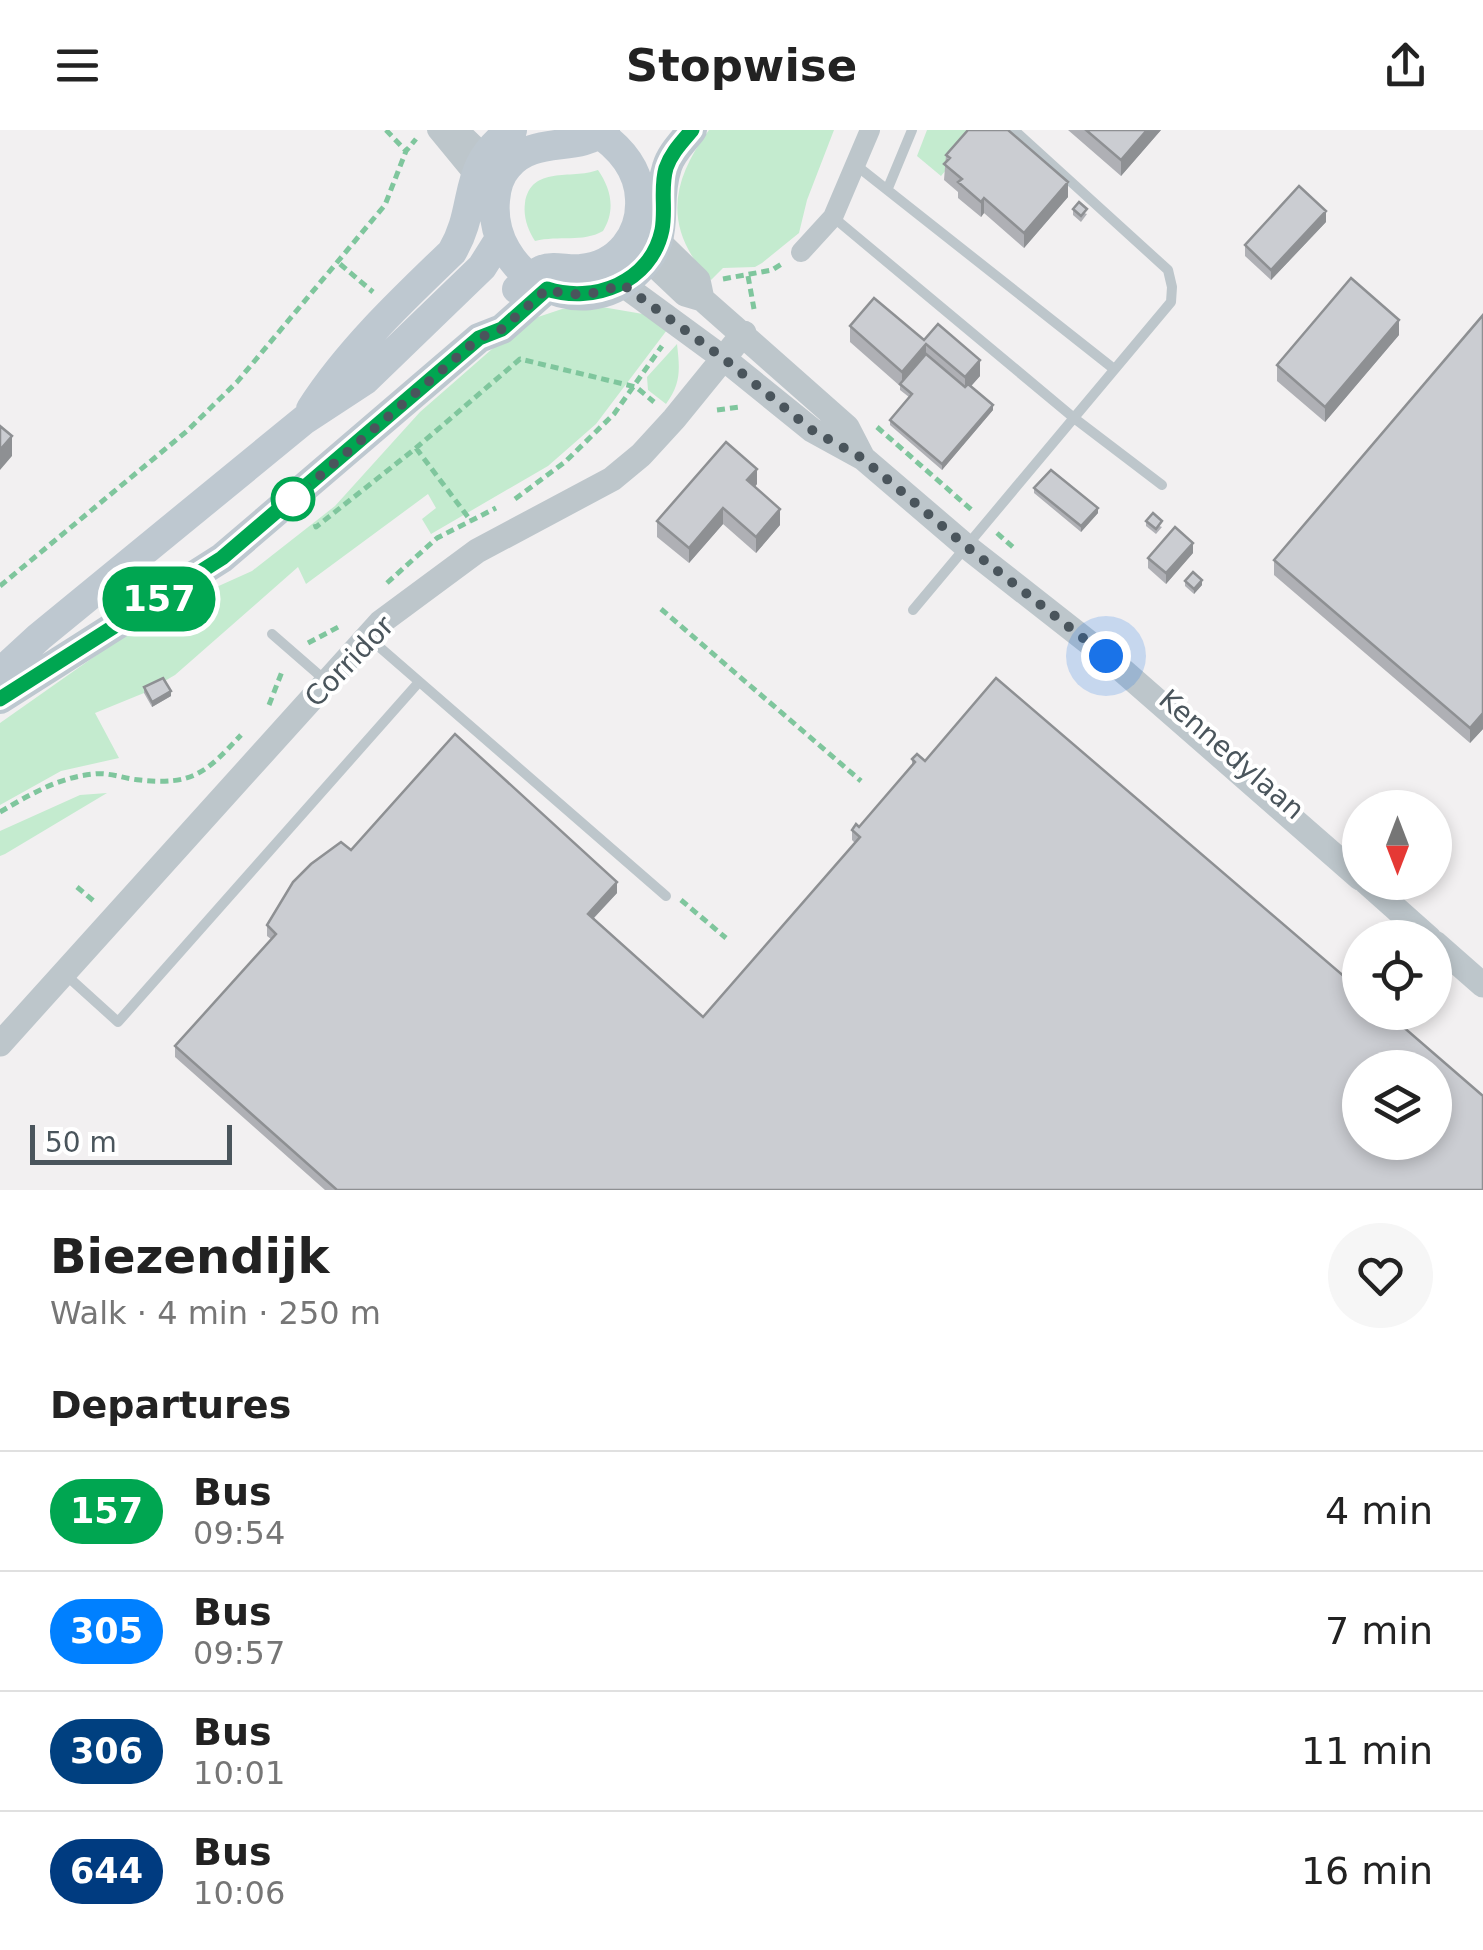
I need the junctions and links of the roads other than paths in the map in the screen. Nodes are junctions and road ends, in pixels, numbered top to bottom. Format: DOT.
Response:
graph roads {
  1 [pos="459,130"];
  2 [pos="512,130"];
  3 [pos="669,130"];
  4 [pos="692,130"];
  5 [pos="870,130"];
  6 [pos="912,130"];
  7 [pos="1014,130"];
  8 [pos="430,131"];
  9 [pos="599,131"];
  10 [pos="857,166"];
  11 [pos="487,168"];
  12 [pos="650,179"];
  13 [pos="888,188"];
  14 [pos="833,216"];
  15 [pos="499,240"];
  16 [pos="646,246"];
  17 [pos="801,252"];
  18 [pos="538,284"];
  19 [pos="622,284"];
  20 [pos="744,333"];
  21 [pos="723,358"];
  22 [pos="1114,369"];
  23 [pos="1074,418"];
  24 [pos="304,420"];
  25 [pos="862,458"];
  26 [pos="1162,485"];
  27 [pos="967,547"];
  28 [pos="914,610"];
  29 [pos="272,634"];
  30 [pos="368,637"];
  31 [pos="0,673"];
  32 [pos="327,682"];
  33 [pos="419,682"];
  34 [pos="0,699"];
  35 [pos="1342,862"];
  36 [pos="669,894"];
  37 [pos="1386,900"];
  38 [pos="1409,920"];
  39 [pos="1452,958"];
  40 [pos="64,974"];
  41 [pos="1483,985"];
  42 [pos="1,1040"];
  1 -- 11 [label="street"];
  2 -- 11 [label="main road"];
  3 -- 12 [label="main road"];
  4 -- 12 [label="main road"];
  5 -- 10 [label="street"];
  6 -- 13 [label="lane"];
  7 -- 22 [label="lane"];
  8 -- 11 [label="street"];
  9 -- 11 [label="main road"];
  9 -- 12 [label="main road"];
  10 -- 13 [label="lane"];
  10 -- 14 [label="street"];
  11 -- 15 [label="main road"];
  11 -- 24 [label="main road"];
  12 -- 16 [label="main road"];
  13 -- 22 [label="lane"];
  14 -- 17 [label="street"];
  14 -- 23 [label="lane"];
  15 -- 18 [label="main road"];
  15 -- 24 [label="main road"];
  16 -- 18 [label="main road"];
  16 -- 19 [label="main road"];
  16 -- 20 [label="street, Kennedylaan"];
  18 -- 19 [label="main road"];
  18 -- 34 [label="main road"];
  19 -- 21 [label="street, Kennedylaan"];
  20 -- 21 [label="street, Corridor"];
  20 -- 25 [label="street, Kennedylaan"];
  21 -- 25 [label="street, Kennedylaan"];
  21 -- 30 [label="street, Corridor"];
  22 -- 23 [label="lane"];
  23 -- 26 [label="lane"];
  23 -- 27 [label="lane"];
  24 -- 31 [label="main road"];
  25 -- 27 [label="street, Kennedylaan"];
  27 -- 28 [label="lane"];
  27 -- 35 [label="street, Kennedylaan"];
  29 -- 32 [label="lane"];
  30 -- 32 [label="street, Corridor"];
  30 -- 33 [label="lane"];
  32 -- 40 [label="street, Corridor"];
  33 -- 36 [label="lane"];
  33 -- 40 [label="lane"];
  37 -- 38 [label="street"];
  39 -- 41 [label="street"];
  40 -- 42 [label="street, Corridor"];
}
